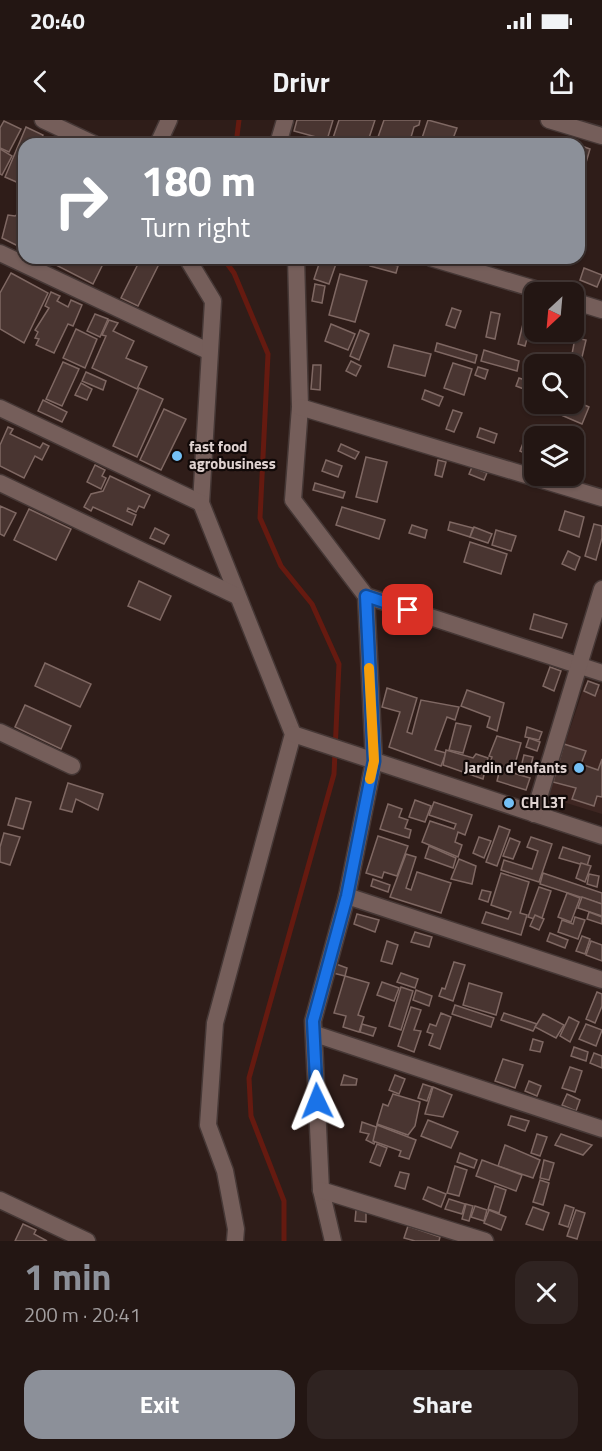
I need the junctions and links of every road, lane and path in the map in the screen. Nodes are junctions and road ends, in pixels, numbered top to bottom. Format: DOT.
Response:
graph roads {
  1 [pos="43,120"];
  2 [pos="169,120"];
  3 [pos="285,120"];
  4 [pos="549,120"];
  5 [pos="602,136"];
  6 [pos="81,138"];
  7 [pos="161,138"];
  8 [pos="280,138"];
  9 [pos="0,253"];
  10 [pos="18,261"];
  11 [pos="23,264"];
  12 [pos="191,264"];
  13 [pos="296,264"];
  14 [pos="451,264"];
  15 [pos="524,286"];
  16 [pos="584,304"];
  17 [pos="602,310"];
  18 [pos="208,351"];
  19 [pos="300,407"];
  20 [pos="0,408"];
  21 [pos="0,483"];
  22 [pos="602,498"];
  23 [pos="201,503"];
  24 [pos="602,590"];
  25 [pos="237,596"];
  26 [pos="366,596"];
  27 [pos="579,665"];
  28 [pos="602,673"];
  29 [pos="0,732"];
  30 [pos="293,734"];
  31 [pos="374,761"];
  32 [pos="72,766"];
  33 [pos="534,814"];
  34 [pos="602,836"];
  35 [pos="347,896"];
  36 [pos="602,981"];
  37 [pos="315,1034"];
  38 [pos="602,1129"];
  39 [pos="321,1190"];
  40 [pos="0,1200"];
  41 [pos="87,1241"];
  42 [pos="235,1241"];
  43 [pos="333,1241"];
  44 [pos="485,1241"];
  1 -- 6 [label="street"];
  2 -- 7 [label="street"];
  3 -- 8 [label="street"];
  4 -- 5 [label="street"];
  9 -- 10 [label="street"];
  11 -- 18 [label="street"];
  12 -- 18 [label="street"];
  13 -- 19 [label="street"];
  14 -- 15 [label="street"];
  16 -- 17 [label="street"];
  18 -- 23 [label="street"];
  19 -- 22 [label="street"];
  19 -- 26 [label="street"];
  20 -- 23 [label="street"];
  21 -- 25 [label="street"];
  23 -- 25 [label="street"];
  24 -- 27 [label="street"];
  25 -- 30 [label="street"];
  26 -- 27 [label="street"];
  26 -- 31 [label="street"];
  27 -- 28 [label="street"];
  27 -- 33 [label="street"];
  29 -- 32 [label="street"];
  30 -- 31 [label="street"];
  30 -- 42 [label="street"];
  31 -- 33 [label="street"];
  31 -- 35 [label="street"];
  33 -- 34 [label="street"];
  35 -- 36 [label="street"];
  35 -- 37 [label="street"];
  37 -- 38 [label="street"];
  37 -- 39 [label="street"];
  39 -- 43 [label="street"];
  39 -- 44 [label="street"];
  40 -- 41 [label="street"];
}
